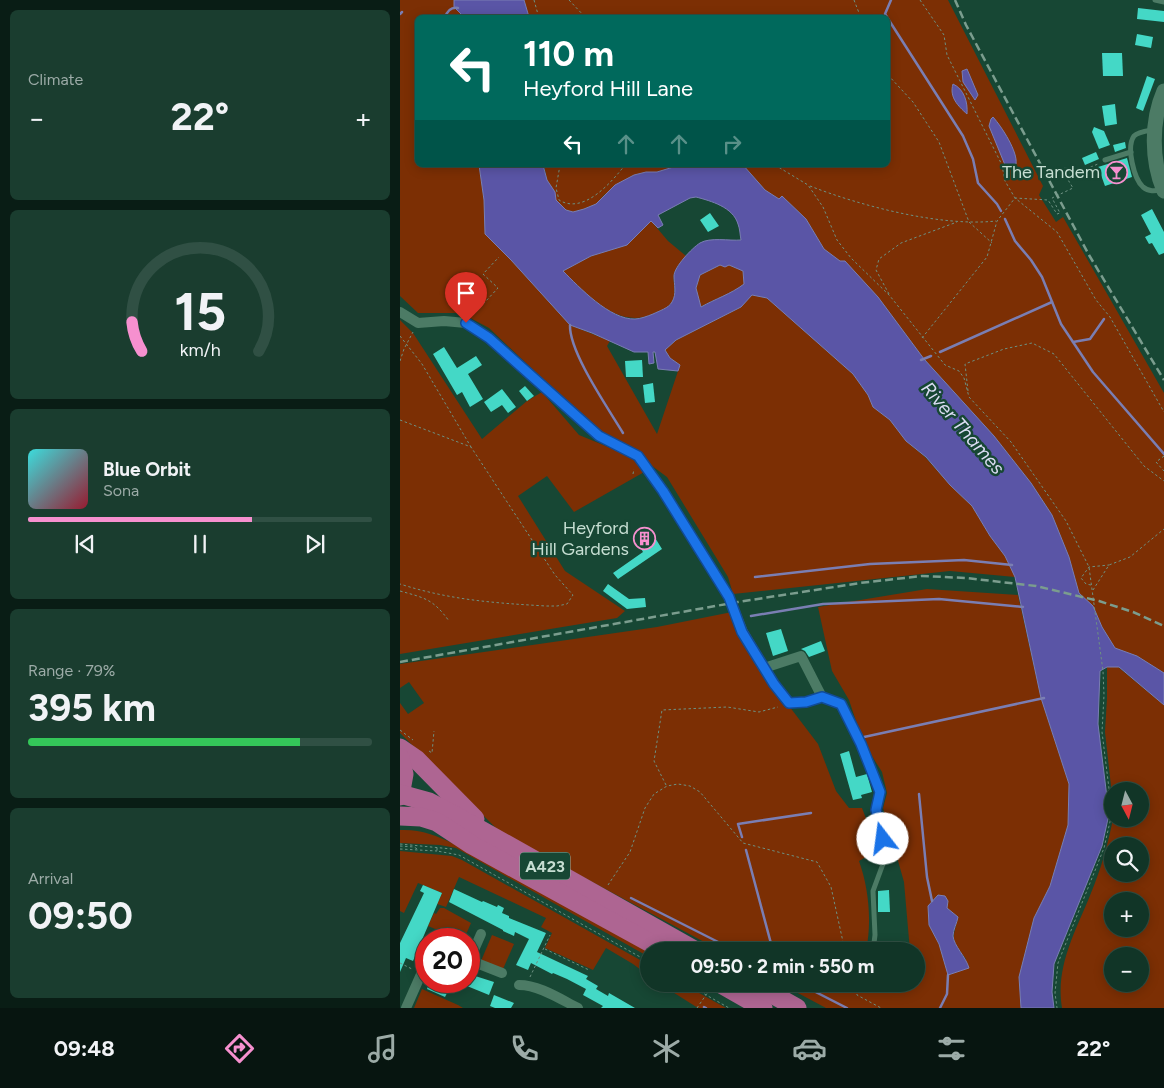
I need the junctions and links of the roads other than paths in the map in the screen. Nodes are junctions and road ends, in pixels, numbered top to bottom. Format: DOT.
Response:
graph roads {
  1 [pos="1154,0"];
  2 [pos="1164,2"];
  3 [pos="1164,91"];
  4 [pos="1161,110"];
  5 [pos="1155,129"];
  6 [pos="1131,152"];
  7 [pos="1105,160"];
  8 [pos="1164,190"];
  9 [pos="400,312"];
  10 [pos="764,668"];
  11 [pos="822,697"];
  12 [pos="408,744"];
  13 [pos="400,758"];
  14 [pos="400,795"];
  15 [pos="400,816"];
  16 [pos="400,826"];
  17 [pos="490,835"];
  18 [pos="464,847"];
  19 [pos="648,942"];
  20 [pos="680,942"];
  21 [pos="874,942"];
  22 [pos="480,964"];
  23 [pos="502,973"];
  24 [pos="523,985"];
  25 [pos="415,988"];
  26 [pos="725,992"];
  27 [pos="768,992"];
  28 [pos="406,1008"];
  29 [pos="578,1008"];
  30 [pos="763,1008"];
  31 [pos="797,1008"];
  1 -- 2 [label="lane"];
  3 -- 4 [label="street"];
  4 -- 5 [label="street"];
  5 -- 6 [label="lane"];
  5 -- 8 [label="street"];
  6 -- 7 [label="lane"];
  6 -- 8 [label="lane"];
  9 -- 10 [label="street"];
  10 -- 11 [label="street"];
  10 -- 11 [label="street"];
  11 -- 21 [label="lane"];
  12 -- 17 [label="highway, A423"];
  13 -- 14 [label="highway"];
  14 -- 17 [label="highway, A423"];
  15 -- 18 [label="highway, A423"];
  16 -- 18 [label="highway"];
  17 -- 20 [label="highway, A423"];
  18 -- 19 [label="highway, A423"];
  22 -- 23 [label="street"];
  24 -- 29 [label="street"];
  25 -- 28 [label="street"];
  26 -- 30 [label="highway"];
  27 -- 31 [label="highway"];
}
